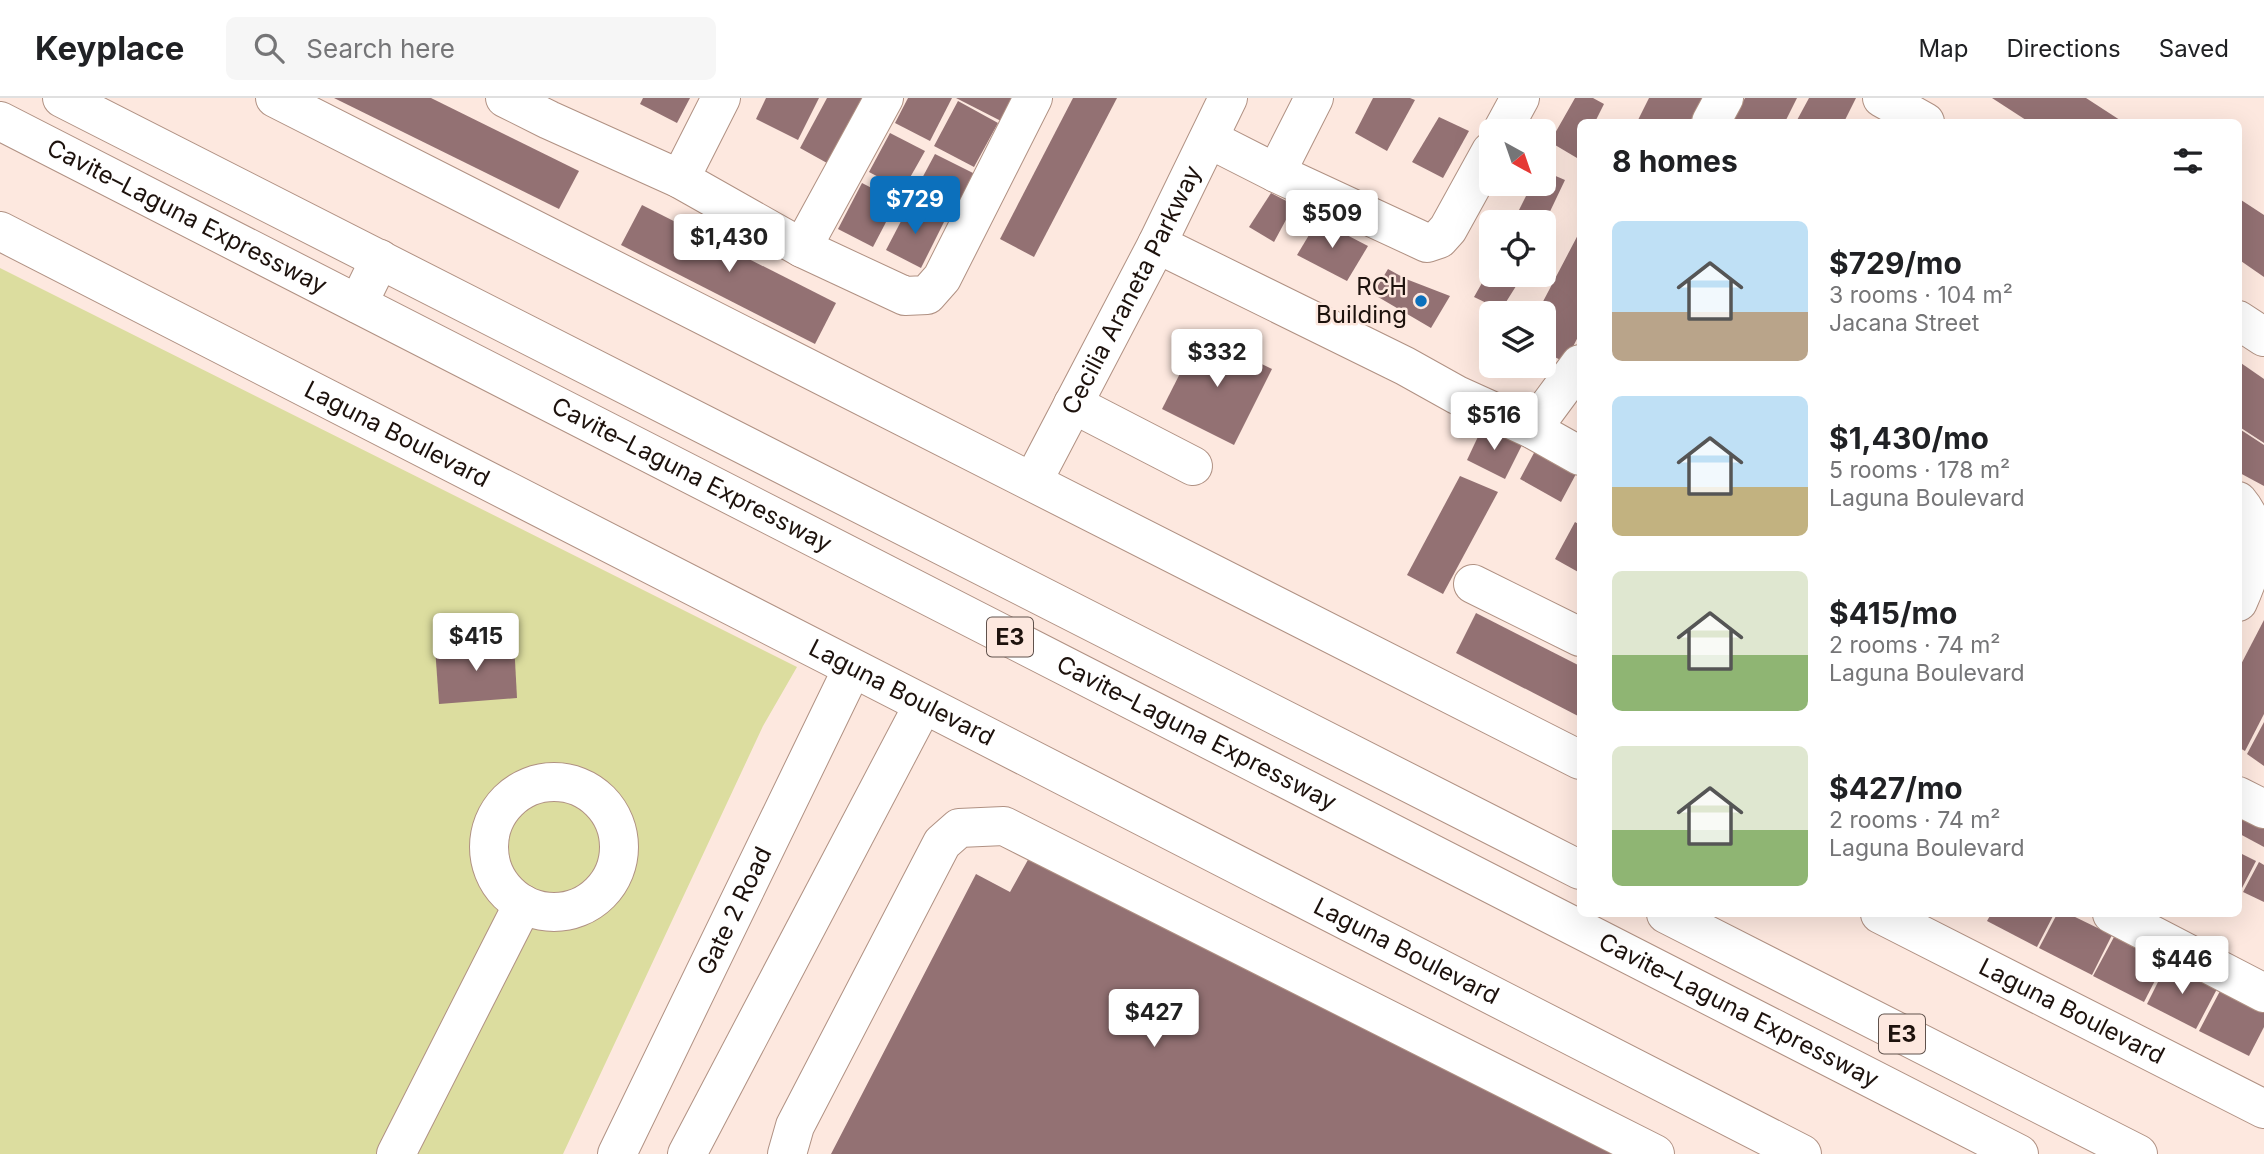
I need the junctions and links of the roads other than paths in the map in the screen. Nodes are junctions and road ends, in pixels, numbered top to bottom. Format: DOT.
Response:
graph roads {
  1 [pos="62,98"];
  2 [pos="275,98"];
  3 [pos="505,98"];
  4 [pos="721,98"];
  5 [pos="884,98"];
  6 [pos="1033,98"];
  7 [pos="1228,98"];
  8 [pos="1314,98"];
  9 [pos="1520,98"];
  10 [pos="1724,98"];
  11 [pos="1876,98"];
  12 [pos="1882,98"];
  13 [pos="555,109"];
  14 [pos="1509,119"];
  15 [pos="1713,119"];
  16 [pos="1865,119"];
  17 [pos="1920,119"];
  18 [pos="0,121"];
  19 [pos="1209,139"];
  20 [pos="1276,173"];
  21 [pos="1479,173"];
  22 [pos="680,179"];
  23 [pos="0,231"];
  24 [pos="1157,244"];
  25 [pos="802,248"];
  26 [pos="380,259"];
  27 [pos="358,304"];
  28 [pos="2242,323"];
  29 [pos="2264,337"];
  30 [pos="1577,368"];
  31 [pos="1073,404"];
  32 [pos="1532,429"];
  33 [pos="1577,454"];
  34 [pos="1193,466"];
  35 [pos="1033,481"];
  36 [pos="2242,504"];
  37 [pos="1473,584"];
  38 [pos="2242,593"];
  39 [pos="1577,635"];
  40 [pos="852,669"];
  41 [pos="922,705"];
  42 [pos="1577,758"];
  43 [pos="2242,798"];
  44 [pos="2264,809"];
  45 [pos="1577,868"];
  46 [pos="523,904"];
  47 [pos="1672,917"];
  48 [pos="1886,917"];
  49 [pos="2118,917"];
  50 [pos="2264,993"];
  51 [pos="2264,1109"];
  52 [pos="396,1154"];
  53 [pos="617,1154"];
  54 [pos="687,1154"];
  55 [pos="787,1154"];
  56 [pos="1655,1154"];
  57 [pos="1802,1154"];
  58 [pos="2019,1154"];
  59 [pos="2138,1154"];
  1 -- 26 [label="main road, Cavite–Laguna Expressway / E3"];
  2 -- 35 [label="main road"];
  3 -- 13 [label="main road"];
  4 -- 22 [label="main road"];
  5 -- 25 [label="main road"];
  6 -- 25 [label="main road"];
  7 -- 19 [label="main road, Cecilia Araneta Parkway"];
  8 -- 20 [label="main road"];
  9 -- 14 [label="main road"];
  10 -- 15 [label="main road"];
  11 -- 16 [label="main road"];
  12 -- 17 [label="main road"];
  13 -- 22 [label="main road"];
  18 -- 27 [label="main road, Cavite–Laguna Expressway / E3"];
  19 -- 20 [label="main road"];
  19 -- 24 [label="main road, Cecilia Araneta Parkway"];
  20 -- 21 [label="main road"];
  22 -- 25 [label="main road"];
  23 -- 40 [label="main road, Laguna Boulevard"];
  24 -- 31 [label="main road, Cecilia Araneta Parkway"];
  24 -- 32 [label="main road"];
  26 -- 27 [label="main road"];
  26 -- 45 [label="main road, Cavite–Laguna Expressway / E3"];
  27 -- 58 [label="main road, Cavite–Laguna Expressway / E3"];
  28 -- 29 [label="main road"];
  30 -- 32 [label="main road"];
  31 -- 34 [label="main road"];
  31 -- 35 [label="main road, Cecilia Araneta Parkway"];
  32 -- 33 [label="main road"];
  35 -- 42 [label="main road"];
  36 -- 38 [label="main road"];
  37 -- 39 [label="main road"];
  40 -- 41 [label="main road, Laguna Boulevard"];
  40 -- 53 [label="main road, Gate 2 Road"];
  41 -- 54 [label="main road"];
  41 -- 57 [label="main road, Laguna Boulevard"];
  43 -- 44 [label="main road"];
  46 -- 52 [label="main road"];
  47 -- 59 [label="main road, E3"];
  48 -- 51 [label="main road, Laguna Boulevard"];
  49 -- 50 [label="main road"];
  55 -- 56 [label="main road"];
}
